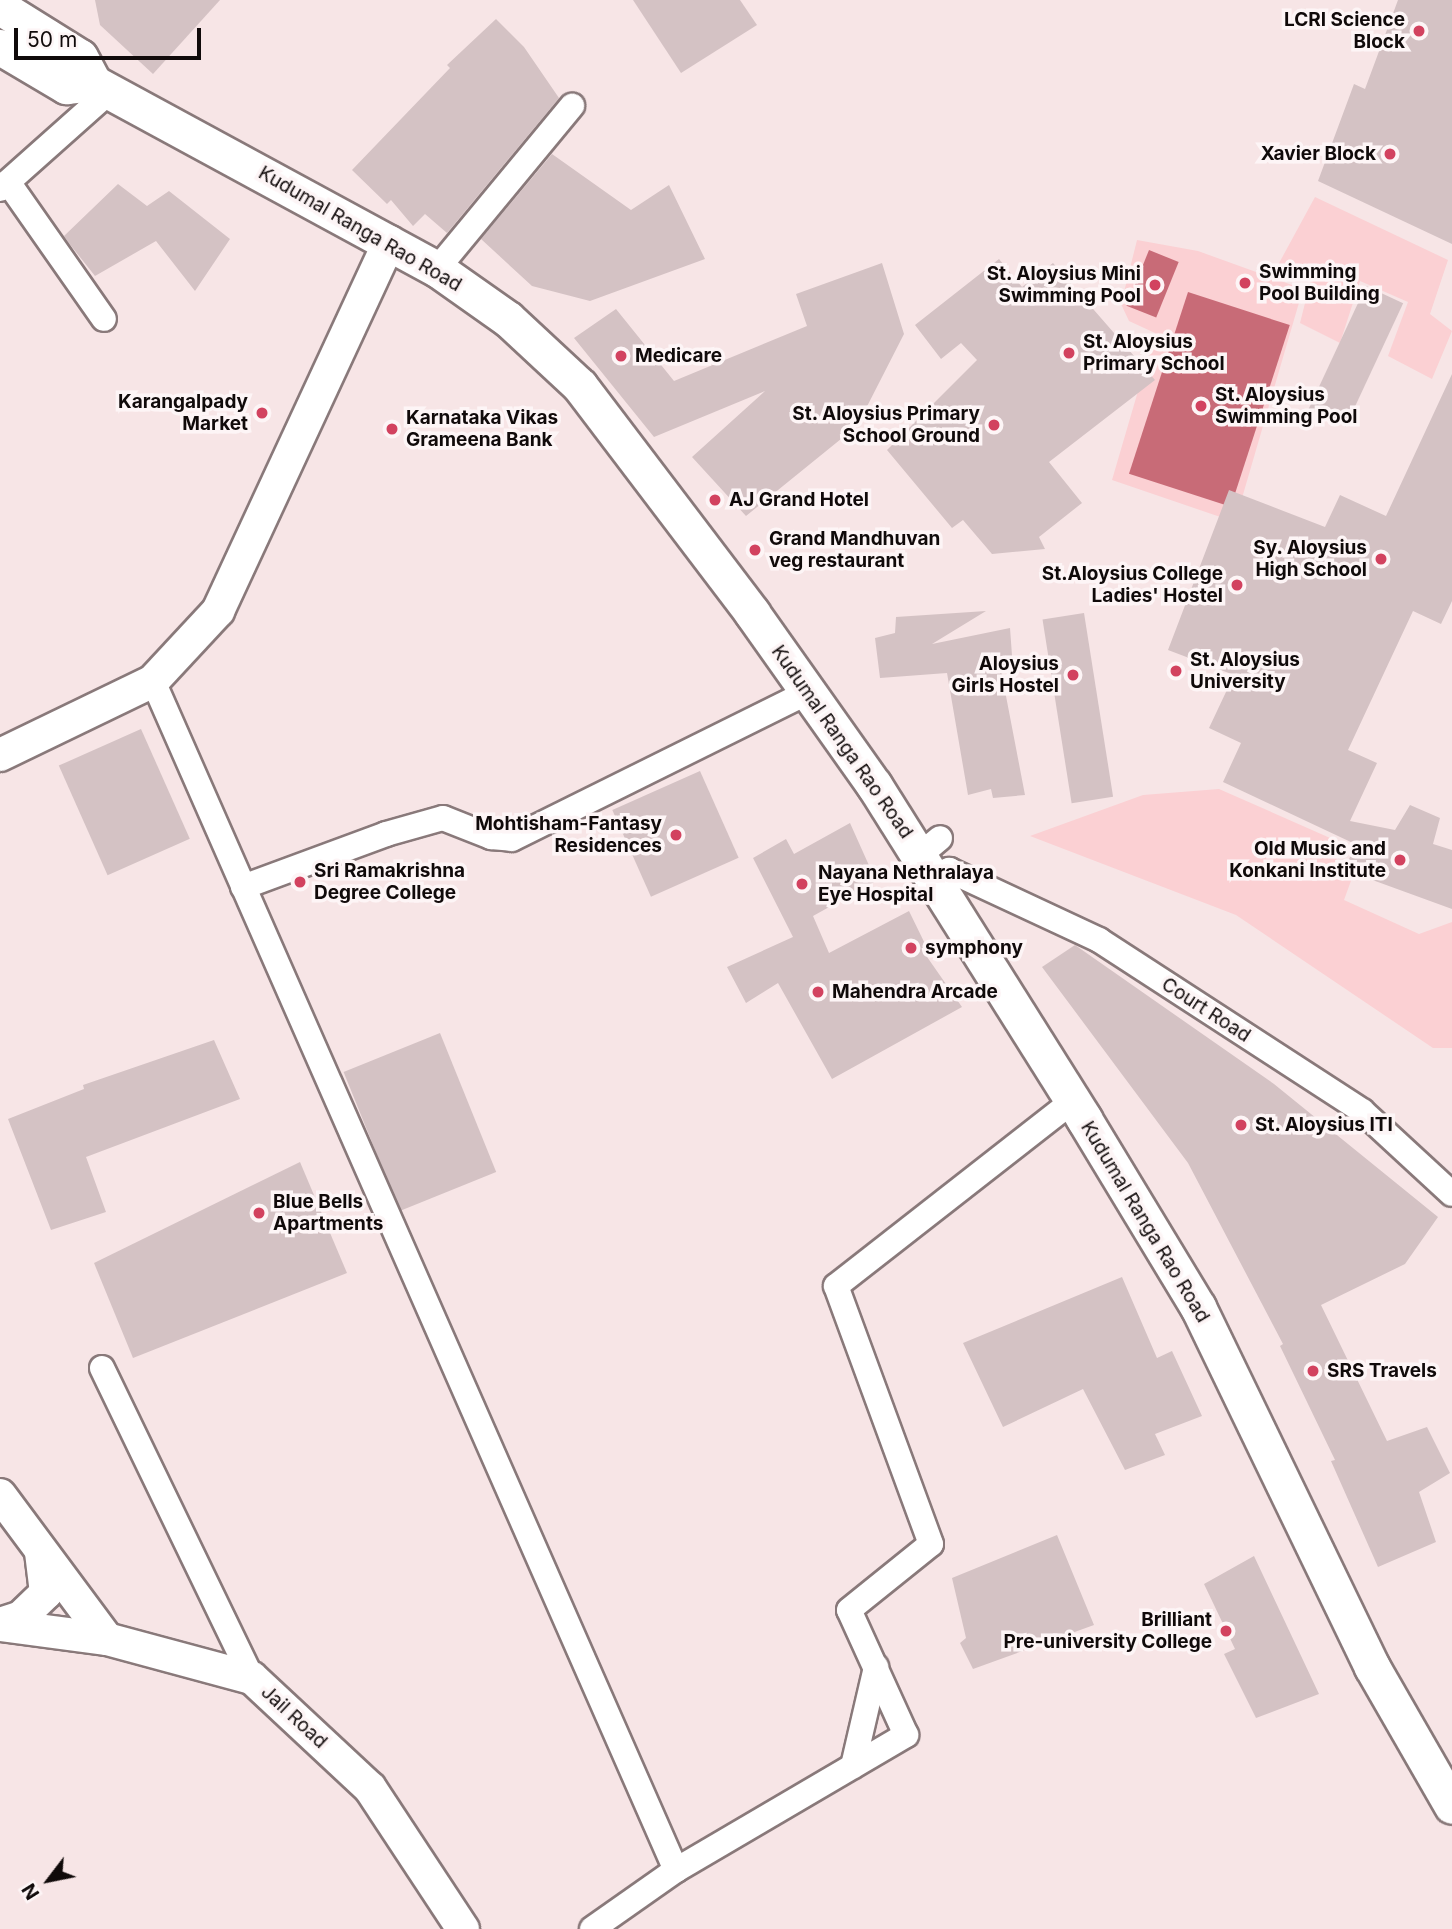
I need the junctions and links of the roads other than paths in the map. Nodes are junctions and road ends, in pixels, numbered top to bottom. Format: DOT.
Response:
graph roads {
  1 [pos="0,7"];
  2 [pos="23,33"];
  3 [pos="90,87"];
  4 [pos="572,106"];
  5 [pos="4,186"];
  6 [pos="389,242"];
  7 [pos="437,269"];
  8 [pos="104,319"];
  9 [pos="153,681"];
  10 [pos="808,692"];
  11 [pos="0,755"];
  12 [pos="932,857"];
  13 [pos="243,887"];
  14 [pos="1073,1101"];
  15 [pos="1452,1194"];
  16 [pos="102,1368"];
  17 [pos="0,1495"];
  18 [pos="40,1547"];
  19 [pos="0,1625"];
  20 [pos="107,1639"];
  21 [pos="876,1667"];
  22 [pos="252,1678"];
  23 [pos="853,1766"];
  24 [pos="1452,1806"];
  25 [pos="676,1870"];
  26 [pos="463,1929"];
  27 [pos="592,1929"];
  1 -- 2 [label="main road, Kudumal Ranga Rao Road"];
  2 -- 3 [label="main road, Kudumal Ranga Rao Road"];
  3 -- 5 [label="street"];
  3 -- 6 [label="main road, Kudumal Ranga Rao Road"];
  4 -- 7 [label="street"];
  5 -- 8 [label="street"];
  6 -- 7 [label="main road, Kudumal Ranga Rao Road"];
  6 -- 9 [label="street"];
  7 -- 10 [label="main road, Kudumal Ranga Rao Road"];
  9 -- 11 [label="street"];
  9 -- 13 [label="street"];
  10 -- 12 [label="main road, Kudumal Ranga Rao Road"];
  10 -- 13 [label="street"];
  12 -- 14 [label="main road, Kudumal Ranga Rao Road"];
  12 -- 15 [label="street, Court Road"];
  13 -- 25 [label="street"];
  14 -- 21 [label="street"];
  14 -- 24 [label="main road, Kudumal Ranga Rao Road"];
  16 -- 22 [label="street"];
  17 -- 18 [label="street"];
  18 -- 19 [label="street"];
  18 -- 20 [label="street"];
  19 -- 20 [label="street, Jail Road"];
  20 -- 22 [label="street, Jail Road"];
  21 -- 23 [label="street"];
  21 -- 23 [label="street"];
  22 -- 26 [label="street, Jail Road"];
  23 -- 25 [label="street"];
  25 -- 27 [label="street"];
}
